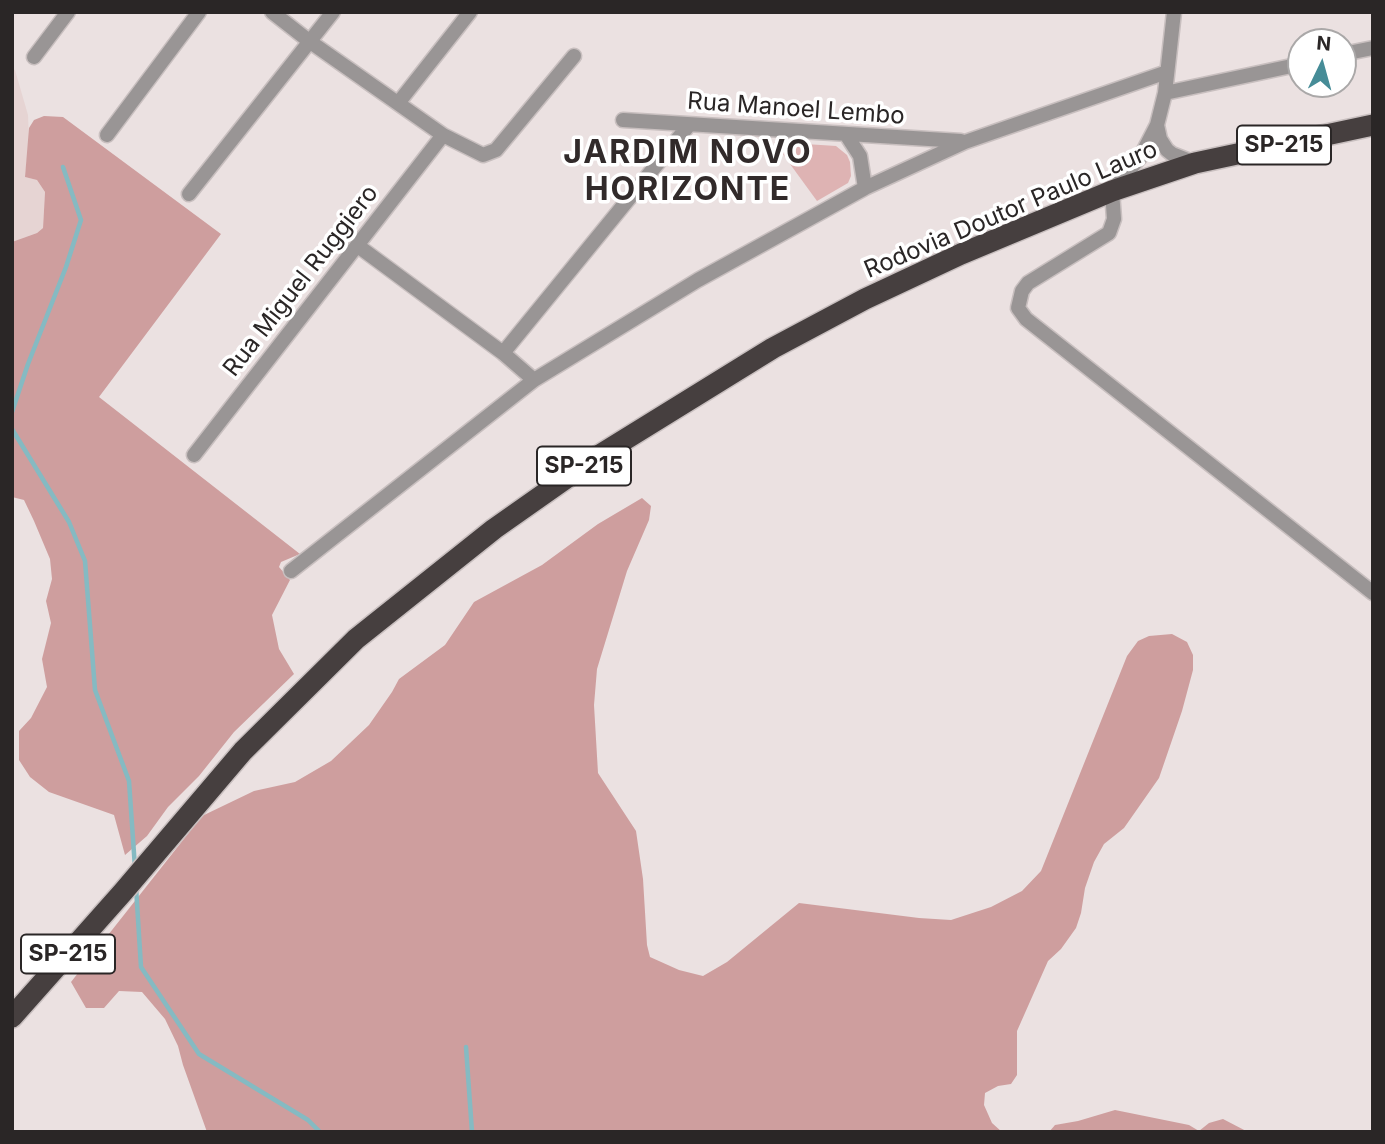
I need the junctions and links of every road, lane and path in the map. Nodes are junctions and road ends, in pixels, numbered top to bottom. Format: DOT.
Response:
graph roads {
  1 [pos="68,12"];
  2 [pos="199,12"];
  3 [pos="272,12"];
  4 [pos="334,12"];
  5 [pos="470,12"];
  6 [pos="1174,12"];
  7 [pos="309,41"];
  8 [pos="574,56"];
  9 [pos="34,57"];
  10 [pos="1287,67"];
  11 [pos="1167,72"];
  12 [pos="1165,93"];
  13 [pos="399,102"];
  14 [pos="624,120"];
  15 [pos="688,125"];
  16 [pos="1157,125"];
  17 [pos="1373,125"];
  18 [pos="107,135"];
  19 [pos="443,135"];
  20 [pos="847,136"];
  21 [pos="965,142"];
  22 [pos="1195,163"];
  23 [pos="865,188"];
  24 [pos="1112,191"];
  25 [pos="189,194"];
  26 [pos="358,246"];
  27 [pos="503,353"];
  28 [pos="534,380"];
  29 [pos="194,455"];
  30 [pos="291,571"];
  31 [pos="1373,593"];
  32 [pos="12,1017"];
  1 -- 9 [label="street"];
  2 -- 18 [label="street"];
  3 -- 7 [label="street"];
  4 -- 7 [label="street"];
  5 -- 13 [label="street"];
  6 -- 11 [label="street"];
  7 -- 13 [label="street"];
  7 -- 25 [label="street"];
  8 -- 19 [label="street"];
  10 -- 12 [label="street"];
  11 -- 12 [label="street"];
  11 -- 21 [label="street"];
  12 -- 16 [label="street"];
  13 -- 19 [label="street"];
  14 -- 15 [label="street, Rua Manoel Lembo"];
  15 -- 20 [label="street, Rua Manoel Lembo"];
  15 -- 27 [label="street"];
  16 -- 22 [label="street"];
  16 -- 24 [label="street"];
  17 -- 22 [label="highway, Rodovia Doutor Paulo Lauro / SP-215"];
  19 -- 26 [label="street, Rua Miguel Ruggiero"];
  20 -- 21 [label="street, Rua Manoel Lembo"];
  20 -- 23 [label="street"];
  21 -- 23 [label="street"];
  22 -- 24 [label="highway, Rodovia Doutor Paulo Lauro / SP-215"];
  23 -- 28 [label="street"];
  24 -- 31 [label="street"];
  24 -- 32 [label="highway, Rodovia Doutor Paulo Lauro / SP-215"];
  26 -- 27 [label="street"];
  26 -- 29 [label="street, Rua Miguel Ruggiero"];
  27 -- 28 [label="street"];
  28 -- 30 [label="street"];
}
